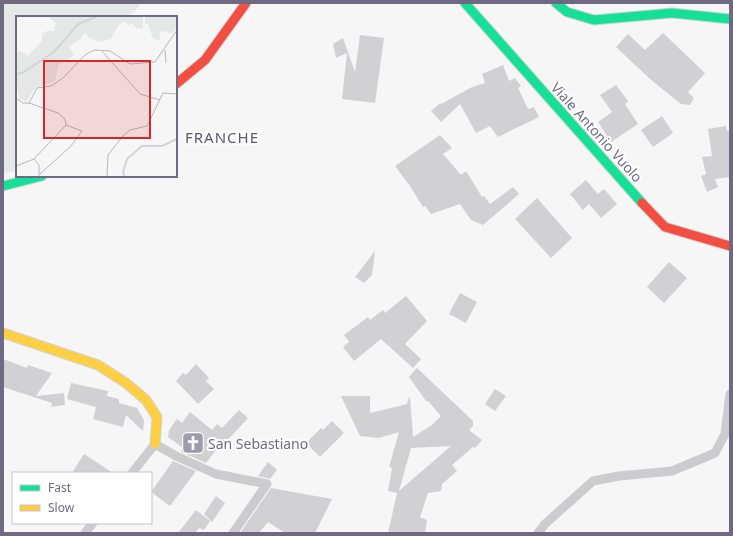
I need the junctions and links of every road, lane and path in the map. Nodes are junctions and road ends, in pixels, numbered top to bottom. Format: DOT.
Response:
graph roads {
  1 [pos="246,3"];
  2 [pos="465,3"];
  3 [pos="556,3"];
  4 [pos="730,19"];
  5 [pos="177,83"];
  6 [pos="38,177"];
  7 [pos="3,186"];
  8 [pos="730,246"];
  9 [pos="3,333"];
  10 [pos="730,394"];
  11 [pos="155,444"];
  12 [pos="133,472"];
  13 [pos="92,524"];
  14 [pos="85,533"];
  15 [pos="233,533"];
  16 [pos="538,533"];
  1 -- 5 [label="street"];
  2 -- 8 [label="street, Viale Antonio Vuolo"];
  3 -- 4 [label="street"];
  6 -- 7 [label="street"];
  9 -- 11 [label="street"];
  10 -- 16 [label="lane"];
  11 -- 12 [label="lane"];
  11 -- 15 [label="lane"];
  13 -- 14 [label="lane"];
}
